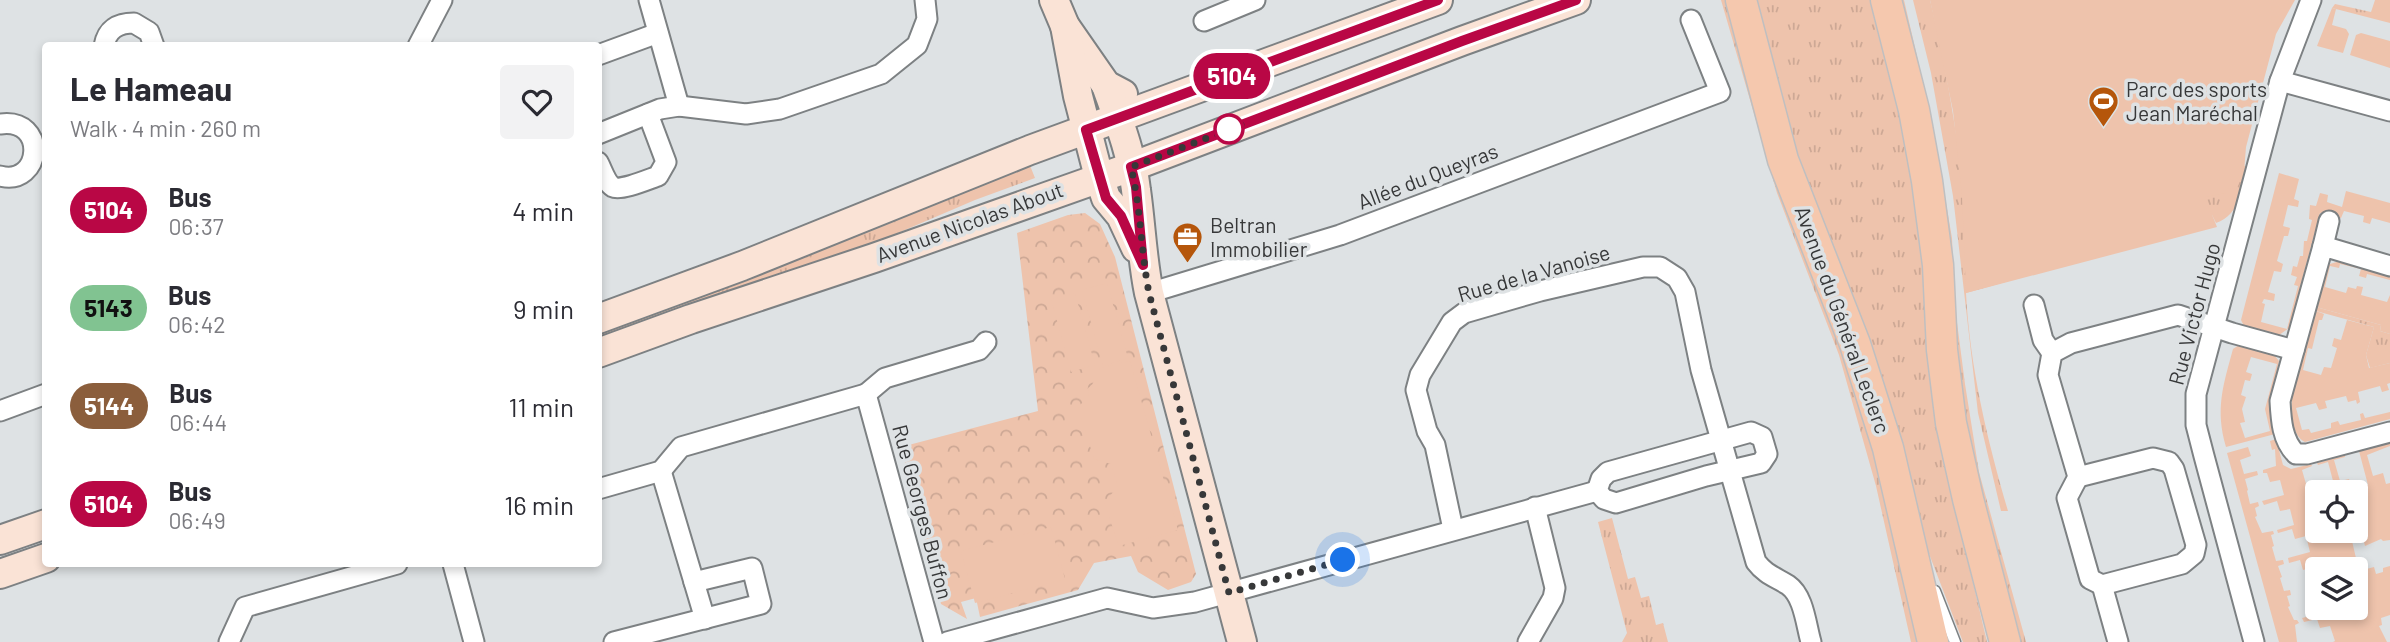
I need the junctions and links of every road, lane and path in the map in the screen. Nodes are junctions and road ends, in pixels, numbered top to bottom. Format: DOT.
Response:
graph roads {
  1 [pos="442,0"];
  2 [pos="649,0"];
  3 [pos="925,0"];
  4 [pos="1054,0"];
  5 [pos="1255,0"];
  6 [pos="1438,0"];
  7 [pos="1576,0"];
  8 [pos="1741,0"];
  9 [pos="1886,0"];
  10 [pos="2311,0"];
  11 [pos="1691,20"];
  12 [pos="1204,21"];
  13 [pos="1065,26"];
  14 [pos="659,33"];
  15 [pos="105,42"];
  16 [pos="153,42"];
  17 [pos="420,42"];
  18 [pos="602,54"];
  19 [pos="2280,81"];
  20 [pos="1106,85"];
  21 [pos="680,106"];
  22 [pos="1147,107"];
  23 [pos="2390,111"];
  24 [pos="648,114"];
  25 [pos="1118,118"];
  26 [pos="0,124"];
  27 [pos="1086,130"];
  28 [pos="602,132"];
  29 [pos="1131,167"];
  30 [pos="38,168"];
  31 [pos="602,168"];
  32 [pos="0,176"];
  33 [pos="1099,177"];
  34 [pos="2329,221"];
  35 [pos="2323,246"];
  36 [pos="1143,265"];
  37 [pos="2390,266"];
  38 [pos="1149,293"];
  39 [pos="2034,304"];
  40 [pos="602,318"];
  41 [pos="2214,326"];
  42 [pos="986,342"];
  43 [pos="2294,350"];
  44 [pos="602,351"];
  45 [pos="2052,352"];
  46 [pos="866,394"];
  47 [pos="42,395"];
  48 [pos="0,411"];
  49 [pos="2390,432"];
  50 [pos="1723,440"];
  51 [pos="1731,470"];
  52 [pos="661,471"];
  53 [pos="2078,477"];
  54 [pos="602,488"];
  55 [pos="1597,491"];
  56 [pos="1535,507"];
  57 [pos="1904,517"];
  58 [pos="42,525"];
  59 [pos="1453,529"];
  60 [pos="0,540"];
  61 [pos="42,559"];
  62 [pos="386,567"];
  63 [pos="454,567"];
  64 [pos="0,574"];
  65 [pos="694,582"];
  66 [pos="2102,585"];
  67 [pos="1229,593"];
  68 [pos="705,619"];
  69 [pos="1998,637"];
  70 [pos="229,642"];
  71 [pos="474,642"];
  72 [pos="614,642"];
  73 [pos="934,642"];
  74 [pos="947,642"];
  75 [pos="1242,642"];
  76 [pos="1528,642"];
  77 [pos="1811,642"];
  78 [pos="1933,642"];
  79 [pos="1955,642"];
  80 [pos="2118,642"];
  81 [pos="2254,642"];
  1 -- 17 [label="street"];
  2 -- 14 [label="street"];
  3 -- 21 [label="street"];
  4 -- 13 [label="main road"];
  5 -- 12 [label="street"];
  6 -- 22 [label="main road, Avenue Nicolas About"];
  7 -- 29 [label="main road, Avenue Nicolas About"];
  8 -- 57 [label="main road, Avenue du Général Leclerc"];
  9 -- 69 [label="main road"];
  10 -- 19 [label="street, Rue Victor Hugo"];
  11 -- 38 [label="street, Allée du Queyras"];
  13 -- 20 [label="main road"];
  13 -- 27 [label="main road"];
  14 -- 18 [label="street"];
  14 -- 21 [label="street"];
  15 -- 16 [label="street"];
  19 -- 23 [label="street"];
  19 -- 41 [label="street, Rue Victor Hugo"];
  20 -- 22 [label="main road"];
  20 -- 25 [label="main road"];
  21 -- 24 [label="street"];
  22 -- 25 [label="main road, Avenue Nicolas About"];
  24 -- 28 [label="street"];
  24 -- 31 [label="street"];
  25 -- 27 [label="main road, Avenue Nicolas About"];
  25 -- 29 [label="main road"];
  26 -- 30 [label="street"];
  27 -- 33 [label="main road"];
  27 -- 40 [label="main road, Avenue Nicolas About"];
  29 -- 33 [label="main road, Avenue Nicolas About"];
  29 -- 36 [label="main road"];
  30 -- 32 [label="street"];
  33 -- 36 [label="main road"];
  33 -- 44 [label="main road, Avenue Nicolas About"];
  34 -- 35 [label="street"];
  35 -- 37 [label="street"];
  35 -- 43 [label="street"];
  36 -- 38 [label="main road"];
  38 -- 67 [label="main road"];
  39 -- 45 [label="street"];
  41 -- 43 [label="street"];
  41 -- 45 [label="street"];
  41 -- 81 [label="street, Rue Victor Hugo"];
  42 -- 46 [label="street"];
  43 -- 49 [label="street"];
  45 -- 53 [label="street"];
  46 -- 52 [label="street"];
  46 -- 73 [label="street, Rue Georges Buffon"];
  47 -- 48 [label="street"];
  50 -- 51 [label="street"];
  50 -- 51 [label="street"];
  50 -- 55 [label="street"];
  50 -- 59 [label="street, Rue de la Vanoise"];
  51 -- 55 [label="street"];
  51 -- 77 [label="street"];
  52 -- 54 [label="street"];
  52 -- 65 [label="street"];
  53 -- 66 [label="street"];
  53 -- 66 [label="street"];
  55 -- 56 [label="street"];
  56 -- 59 [label="street"];
  56 -- 76 [label="street"];
  57 -- 78 [label="main road, Avenue du Général Leclerc"];
  57 -- 79 [label="lane"];
  58 -- 60 [label="main road"];
  59 -- 67 [label="street"];
  61 -- 64 [label="main road"];
  62 -- 70 [label="street"];
  63 -- 71 [label="street"];
  65 -- 68 [label="street"];
  65 -- 68 [label="street"];
  66 -- 80 [label="street"];
  67 -- 74 [label="street"];
  67 -- 75 [label="main road"];
  68 -- 72 [label="street"];
}
